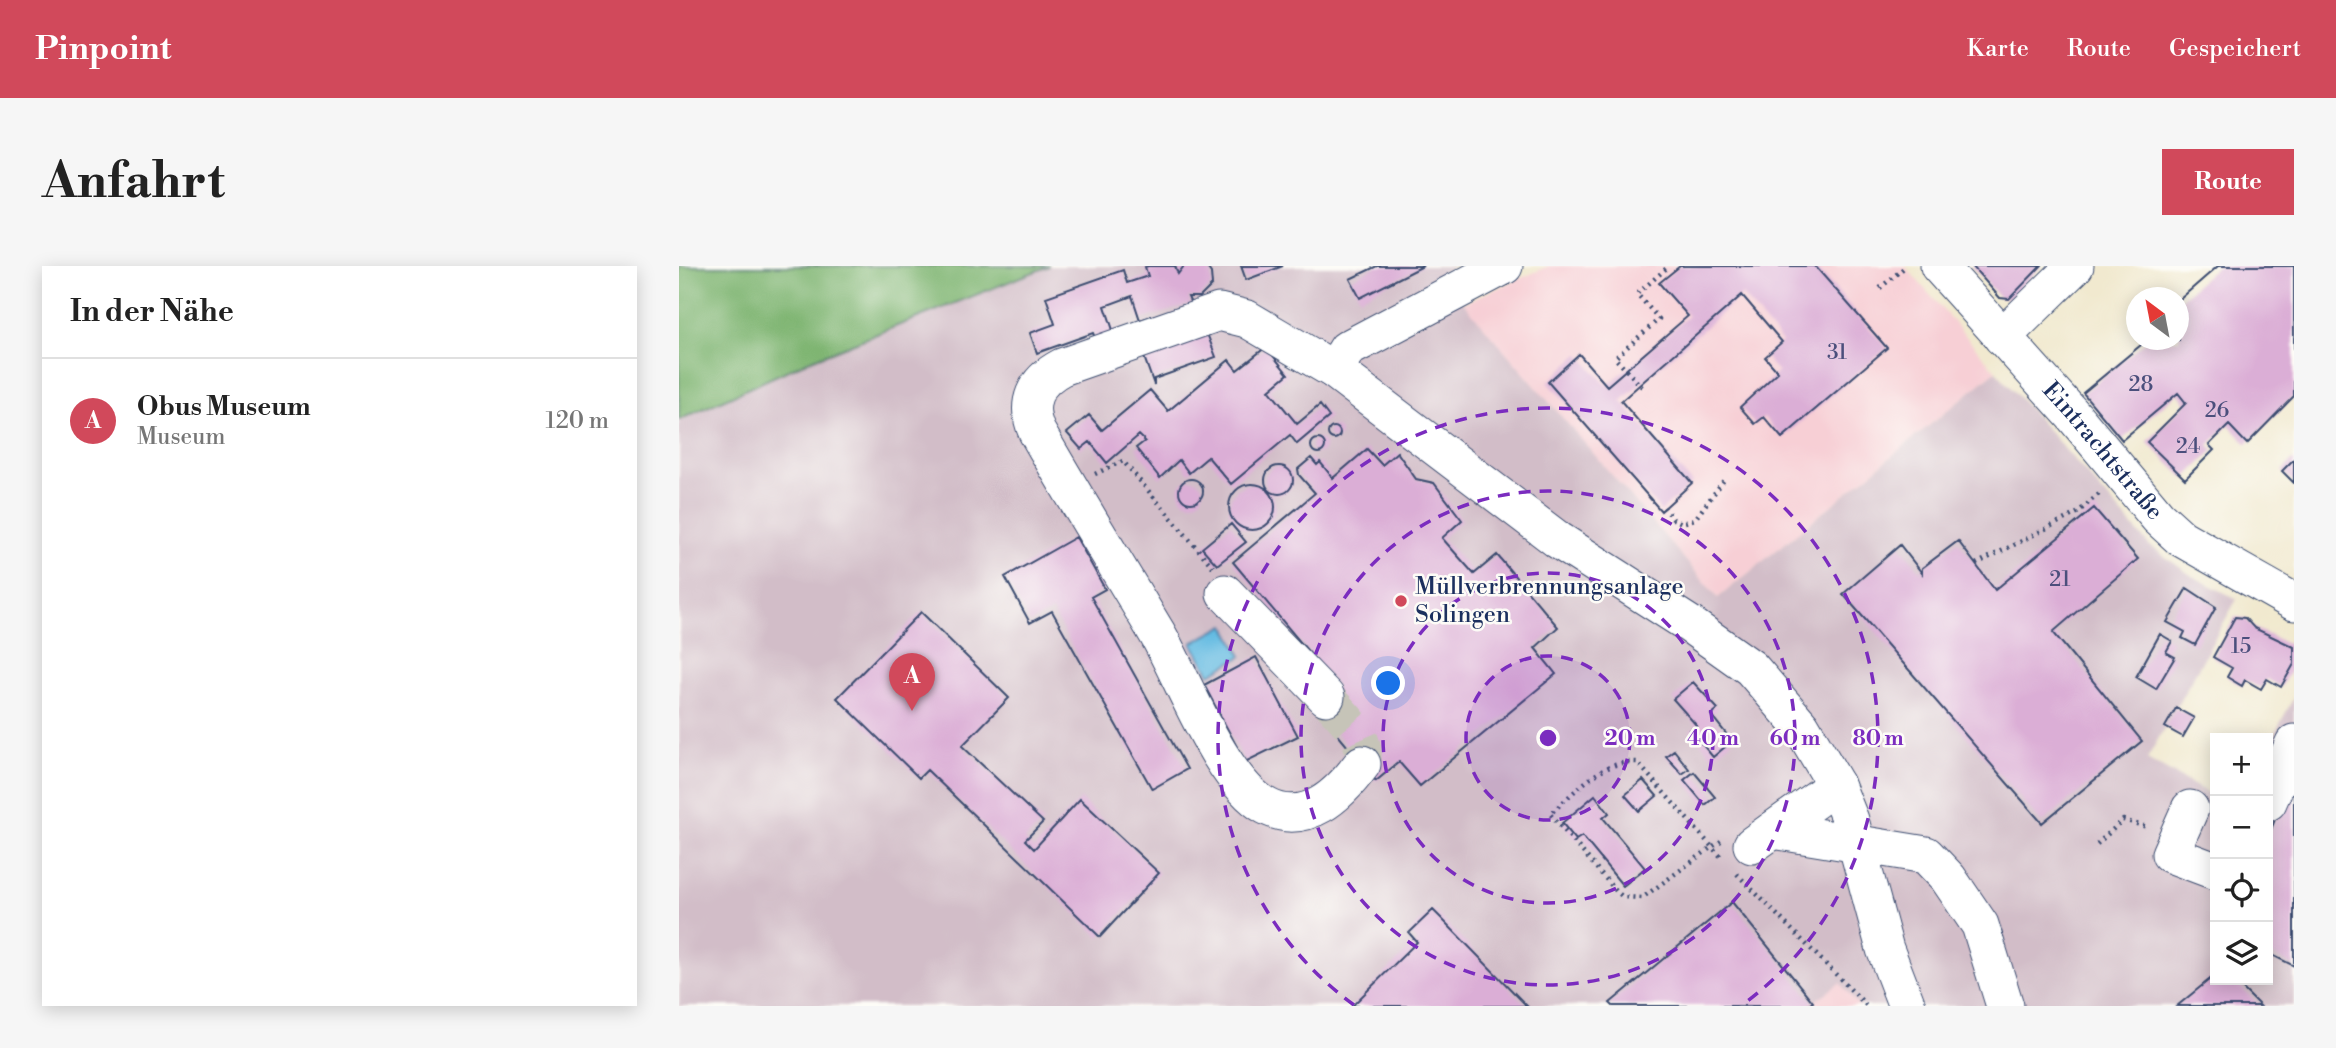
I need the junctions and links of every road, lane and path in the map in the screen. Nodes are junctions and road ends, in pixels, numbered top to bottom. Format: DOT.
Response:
graph roads {
  1 [pos="1504,266"];
  2 [pos="1669,266"];
  3 [pos="1906,266"];
  4 [pos="1939,266"];
  5 [pos="2075,266"];
  6 [pos="1880,288"];
  7 [pos="2001,337"];
  8 [pos="1334,370"];
  9 [pos="1642,387"];
  10 [pos="2120,472"];
  11 [pos="1088,475"];
  12 [pos="1724,480"];
  13 [pos="1664,507"];
  14 [pos="1976,564"];
  15 [pos="1223,585"];
  16 [pos="2294,602"];
  17 [pos="1326,697"];
  18 [pos="2294,743"];
  19 [pos="1362,764"];
  20 [pos="1836,785"];
  21 [pos="2271,796"];
  22 [pos="2184,823"];
  23 [pos="1751,837"];
  24 [pos="1856,841"];
  25 [pos="2097,844"];
  26 [pos="1712,847"];
  27 [pos="2210,869"];
  28 [pos="1863,966"];
  29 [pos="1867,1006"];
  30 [pos="1894,1006"];
  31 [pos="1907,1006"];
  32 [pos="2005,1006"];
  1 -- 8 [label="street"];
  2 -- 9 [label="path"];
  3 -- 6 [label="path"];
  4 -- 7 [label="street, Eintrachtstraße"];
  5 -- 7 [label="street"];
  7 -- 10 [label="street, Eintrachtstraße"];
  8 -- 19 [label="street"];
  8 -- 20 [label="street"];
  10 -- 14 [label="path"];
  10 -- 16 [label="street, Eintrachtstraße"];
  11 -- 15 [label="path"];
  12 -- 13 [label="path"];
  15 -- 17 [label="street"];
  18 -- 21 [label="street"];
  20 -- 23 [label="street"];
  20 -- 24 [label="street"];
  22 -- 25 [label="path"];
  22 -- 27 [label="street"];
  23 -- 24 [label="street"];
  23 -- 26 [label="path"];
  24 -- 31 [label="street"];
  24 -- 32 [label="street"];
  26 -- 26 [label="path"];
  26 -- 29 [label="path"];
  28 -- 30 [label="street"];
}
